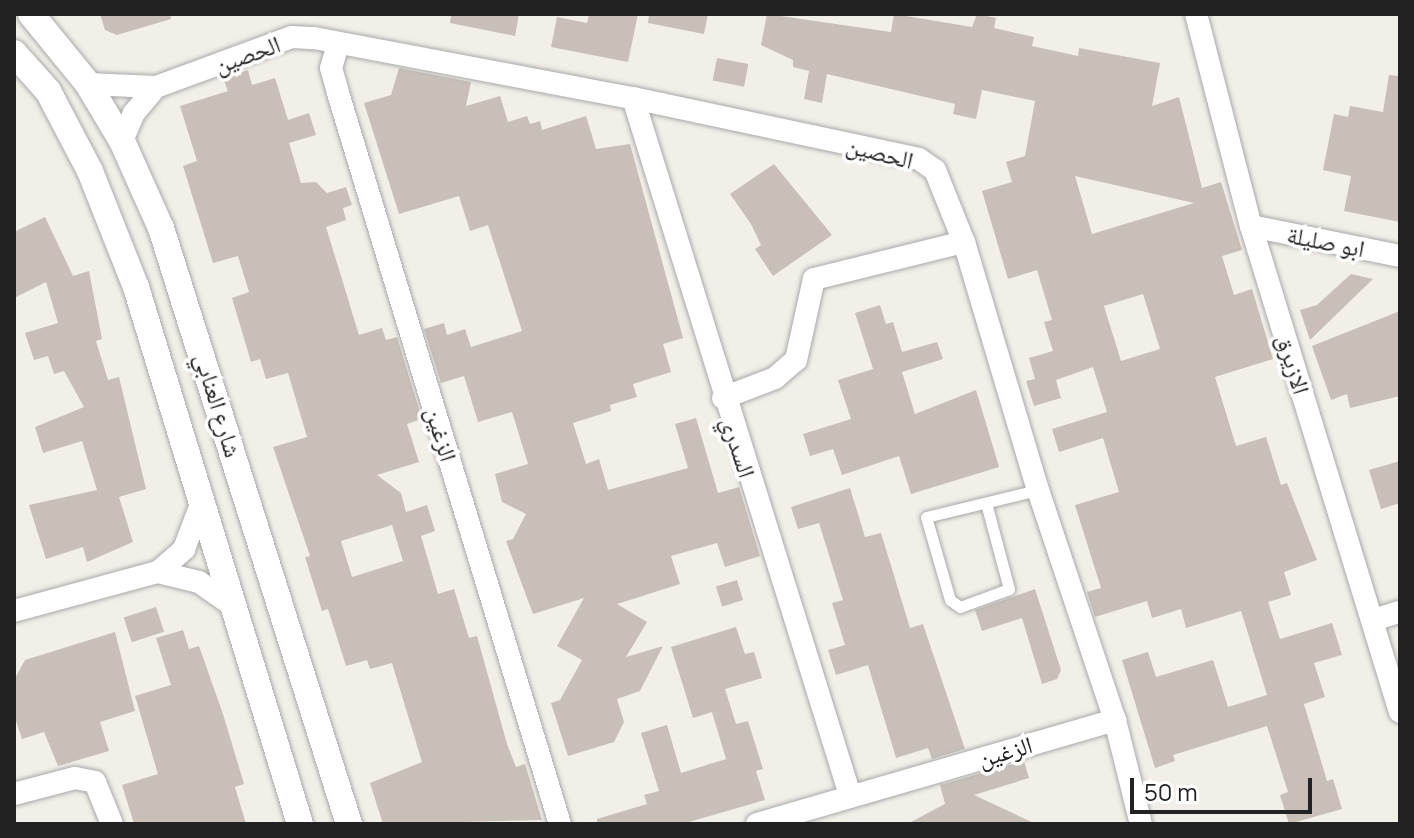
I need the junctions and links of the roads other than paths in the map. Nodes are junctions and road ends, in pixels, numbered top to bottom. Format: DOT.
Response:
graph roads {
  1 [pos="31,14"];
  2 [pos="1196,14"];
  3 [pos="338,44"];
  4 [pos="14,53"];
  5 [pos="88,84"];
  6 [pos="156,87"];
  7 [pos="633,98"];
  8 [pos="122,141"];
  9 [pos="1251,226"];
  10 [pos="964,242"];
  11 [pos="1400,256"];
  12 [pos="723,398"];
  13 [pos="1038,490"];
  14 [pos="203,499"];
  15 [pos="986,503"];
  16 [pos="158,572"];
  17 [pos="236,608"];
  18 [pos="14,611"];
  19 [pos="1400,612"];
  20 [pos="1373,620"];
  21 [pos="265,712"];
  22 [pos="1400,712"];
  23 [pos="1115,720"];
  24 [pos="14,794"];
  25 [pos="850,795"];
  26 [pos="112,824"];
  27 [pos="300,824"];
  28 [pos="316,824"];
  29 [pos="349,824"];
  30 [pos="560,824"];
  31 [pos="757,824"];
  32 [pos="1141,824"];
  1 -- 5 [label="street, شارع العنابي"];
  2 -- 9 [label="street, الازيرق"];
  3 -- 6 [label="street, الحصين"];
  3 -- 7 [label="street, الحصين"];
  3 -- 30 [label="street, الزغين"];
  4 -- 14 [label="street, شارع العنابي"];
  5 -- 6 [label="street, الحصين"];
  5 -- 8 [label="street, شارع العنابي"];
  6 -- 8 [label="street"];
  7 -- 10 [label="street, الحصين"];
  7 -- 12 [label="street, السدري"];
  8 -- 29 [label="street, شارع العنابي"];
  9 -- 11 [label="street, ابو صليلة"];
  9 -- 20 [label="street, الازيرق"];
  10 -- 12 [label="street"];
  10 -- 13 [label="street, الحصين"];
  12 -- 25 [label="street, السدري"];
  13 -- 15 [label="lane"];
  13 -- 23 [label="street, الحصين"];
  14 -- 16 [label="street"];
  14 -- 17 [label="street, شارع العنابي"];
  15 -- 15 [label="lane"];
  16 -- 17 [label="street"];
  16 -- 18 [label="street"];
  17 -- 21 [label="street, شارع العنابي"];
  19 -- 20 [label="street"];
  20 -- 22 [label="street, الازيرق"];
  21 -- 27 [label="street, شارع العنابي"];
  21 -- 28 [label="street"];
  23 -- 25 [label="street, الزغين"];
  23 -- 32 [label="street, الحصين"];
  24 -- 26 [label="street"];
  25 -- 31 [label="street, الزغين"];
}
